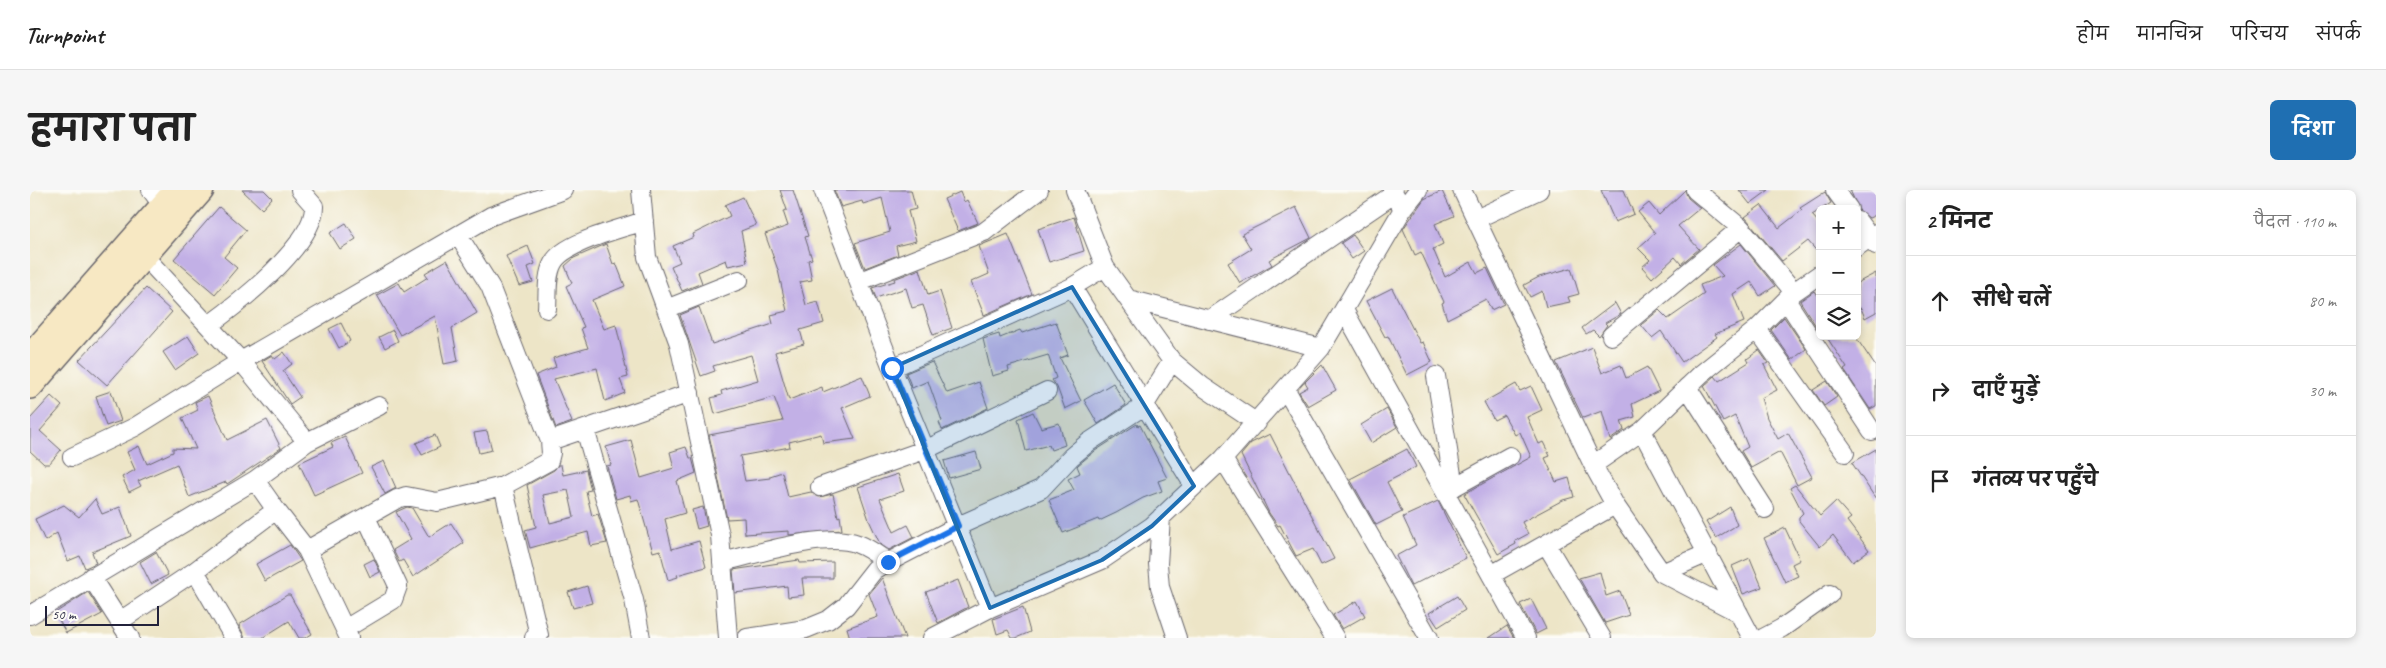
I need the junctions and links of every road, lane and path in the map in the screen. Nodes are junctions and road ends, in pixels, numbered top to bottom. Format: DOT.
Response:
graph roads {
  1 [pos="201,190"];
  2 [pos="300,190"];
  3 [pos="563,190"];
  4 [pos="640,190"];
  5 [pos="823,190"];
  6 [pos="1039,190"];
  7 [pos="1075,190"];
  8 [pos="1418,190"];
  9 [pos="1462,190"];
  10 [pos="1539,190"];
  11 [pos="1695,190"];
  12 [pos="1834,190"];
  13 [pos="164,195"];
  14 [pos="1396,198"];
  15 [pos="1846,205"];
  16 [pos="1476,220"];
  17 [pos="644,221"];
  18 [pos="1861,226"];
  19 [pos="1741,228"];
  20 [pos="458,235"];
  21 [pos="1870,241"];
  22 [pos="144,256"];
  23 [pos="1105,267"];
  24 [pos="1816,277"];
  25 [pos="739,280"];
  26 [pos="860,281"];
  27 [pos="1072,287"];
  28 [pos="1790,296"];
  29 [pos="1128,299"];
  30 [pos="547,309"];
  31 [pos="666,309"];
  32 [pos="1344,310"];
  33 [pos="1209,320"];
  34 [pos="209,325"];
  35 [pos="1758,329"];
  36 [pos="1611,336"];
  37 [pos="1321,348"];
  38 [pos="30,357"];
  39 [pos="241,361"];
  40 [pos="1172,361"];
  41 [pos="892,368"];
  42 [pos="1436,376"];
  43 [pos="30,386"];
  44 [pos="1687,387"];
  45 [pos="1286,390"];
  46 [pos="1047,391"];
  47 [pos="690,393"];
  48 [pos="379,406"];
  49 [pos="1144,406"];
  50 [pos="1257,422"];
  51 [pos="585,429"];
  52 [pos="1642,430"];
  53 [pos="1872,431"];
  54 [pos="550,440"];
  55 [pos="307,442"];
  56 [pos="927,449"];
  57 [pos="1845,453"];
  58 [pos="1510,456"];
  59 [pos="72,457"];
  60 [pos="1223,459"];
  61 [pos="1593,466"];
  62 [pos="255,480"];
  63 [pos="503,486"];
  64 [pos="1194,486"];
  65 [pos="820,487"];
  66 [pos="1450,490"];
  67 [pos="1615,506"];
  68 [pos="1765,509"];
  69 [pos="276,510"];
  70 [pos="366,517"];
  71 [pos="1161,517"];
  72 [pos="958,526"];
  73 [pos="1546,544"];
  74 [pos="307,550"];
  75 [pos="1708,553"];
  76 [pos="722,562"];
  77 [pos="888,562"];
  78 [pos="195,571"];
  79 [pos="1662,573"];
  80 [pos="1491,576"];
  81 [pos="91,577"];
  82 [pos="1830,594"];
  83 [pos="990,608"];
  84 [pos="1739,613"];
  85 [pos="30,615"];
  86 [pos="120,620"];
  87 [pos="347,633"];
  88 [pos="538,637"];
  89 [pos="130,638"];
  90 [pos="234,638"];
  91 [pos="641,638"];
  92 [pos="728,638"];
  93 [pos="747,638"];
  94 [pos="932,638"];
  95 [pos="1177,638"];
  96 [pos="1335,638"];
  97 [pos="1429,638"];
  98 [pos="1526,638"];
  99 [pos="1602,638"];
  100 [pos="1752,638"];
  101 [pos="1763,638"];
  1 -- 22 [label="main road"];
  2 -- 34 [label="street"];
  3 -- 20 [label="street"];
  4 -- 17 [label="street"];
  5 -- 26 [label="street"];
  6 -- 26 [label="street"];
  7 -- 23 [label="street"];
  8 -- 14 [label="street"];
  9 -- 16 [label="street"];
  10 -- 16 [label="street"];
  11 -- 19 [label="street"];
  12 -- 15 [label="street"];
  13 -- 38 [label="main road"];
  14 -- 32 [label="street"];
  14 -- 33 [label="street"];
  16 -- 61 [label="street"];
  17 -- 30 [label="street"];
  17 -- 31 [label="street"];
  18 -- 21 [label="street"];
  19 -- 28 [label="street"];
  19 -- 36 [label="street"];
  20 -- 39 [label="street"];
  20 -- 54 [label="street"];
  22 -- 34 [label="street"];
  22 -- 43 [label="main road"];
  23 -- 27 [label="street"];
  23 -- 29 [label="street"];
  24 -- 28 [label="street"];
  25 -- 31 [label="street"];
  26 -- 41 [label="street"];
  27 -- 41 [label="street"];
  27 -- 49 [label="street"];
  28 -- 35 [label="street"];
  28 -- 53 [label="street"];
  29 -- 33 [label="street"];
  29 -- 40 [label="street"];
  31 -- 47 [label="street"];
  32 -- 37 [label="street"];
  32 -- 66 [label="street"];
  33 -- 37 [label="street"];
  34 -- 39 [label="street"];
  35 -- 44 [label="street"];
  35 -- 57 [label="street"];
  37 -- 45 [label="street"];
  39 -- 55 [label="street"];
  39 -- 59 [label="street"];
  40 -- 49 [label="street"];
  40 -- 50 [label="street"];
  41 -- 56 [label="street"];
  42 -- 66 [label="street"];
  44 -- 52 [label="street"];
  44 -- 68 [label="street"];
  45 -- 50 [label="street"];
  45 -- 97 [label="street"];
  46 -- 56 [label="street"];
  47 -- 51 [label="street"];
  47 -- 76 [label="street"];
  48 -- 55 [label="street"];
  49 -- 64 [label="street"];
  49 -- 72 [label="street"];
  50 -- 60 [label="street"];
  51 -- 54 [label="street"];
  51 -- 91 [label="street"];
  52 -- 61 [label="street"];
  52 -- 75 [label="street"];
  54 -- 63 [label="street"];
  55 -- 62 [label="street"];
  56 -- 65 [label="street"];
  56 -- 72 [label="street"];
  58 -- 66 [label="street"];
  60 -- 64 [label="street"];
  60 -- 96 [label="street"];
  61 -- 67 [label="street"];
  62 -- 69 [label="street"];
  62 -- 81 [label="street"];
  63 -- 70 [label="street"];
  63 -- 88 [label="street"];
  64 -- 71 [label="street"];
  66 -- 80 [label="street"];
  67 -- 73 [label="street"];
  67 -- 79 [label="street"];
  69 -- 74 [label="street"];
  69 -- 78 [label="street"];
  70 -- 74 [label="street"];
  70 -- 87 [label="street"];
  71 -- 83 [label="street"];
  71 -- 95 [label="street"];
  72 -- 77 [label="street"];
  72 -- 83 [label="street"];
  73 -- 80 [label="street"];
  73 -- 99 [label="street"];
  74 -- 87 [label="street"];
  75 -- 79 [label="street"];
  75 -- 84 [label="street"];
  76 -- 77 [label="street"];
  76 -- 92 [label="street"];
  77 -- 93 [label="street"];
  78 -- 86 [label="street"];
  78 -- 90 [label="street"];
  79 -- 84 [label="street"];
  80 -- 98 [label="street"];
  81 -- 85 [label="street"];
  81 -- 86 [label="street"];
  82 -- 101 [label="street"];
  83 -- 94 [label="street"];
  84 -- 100 [label="street"];
  86 -- 89 [label="street"];
}
